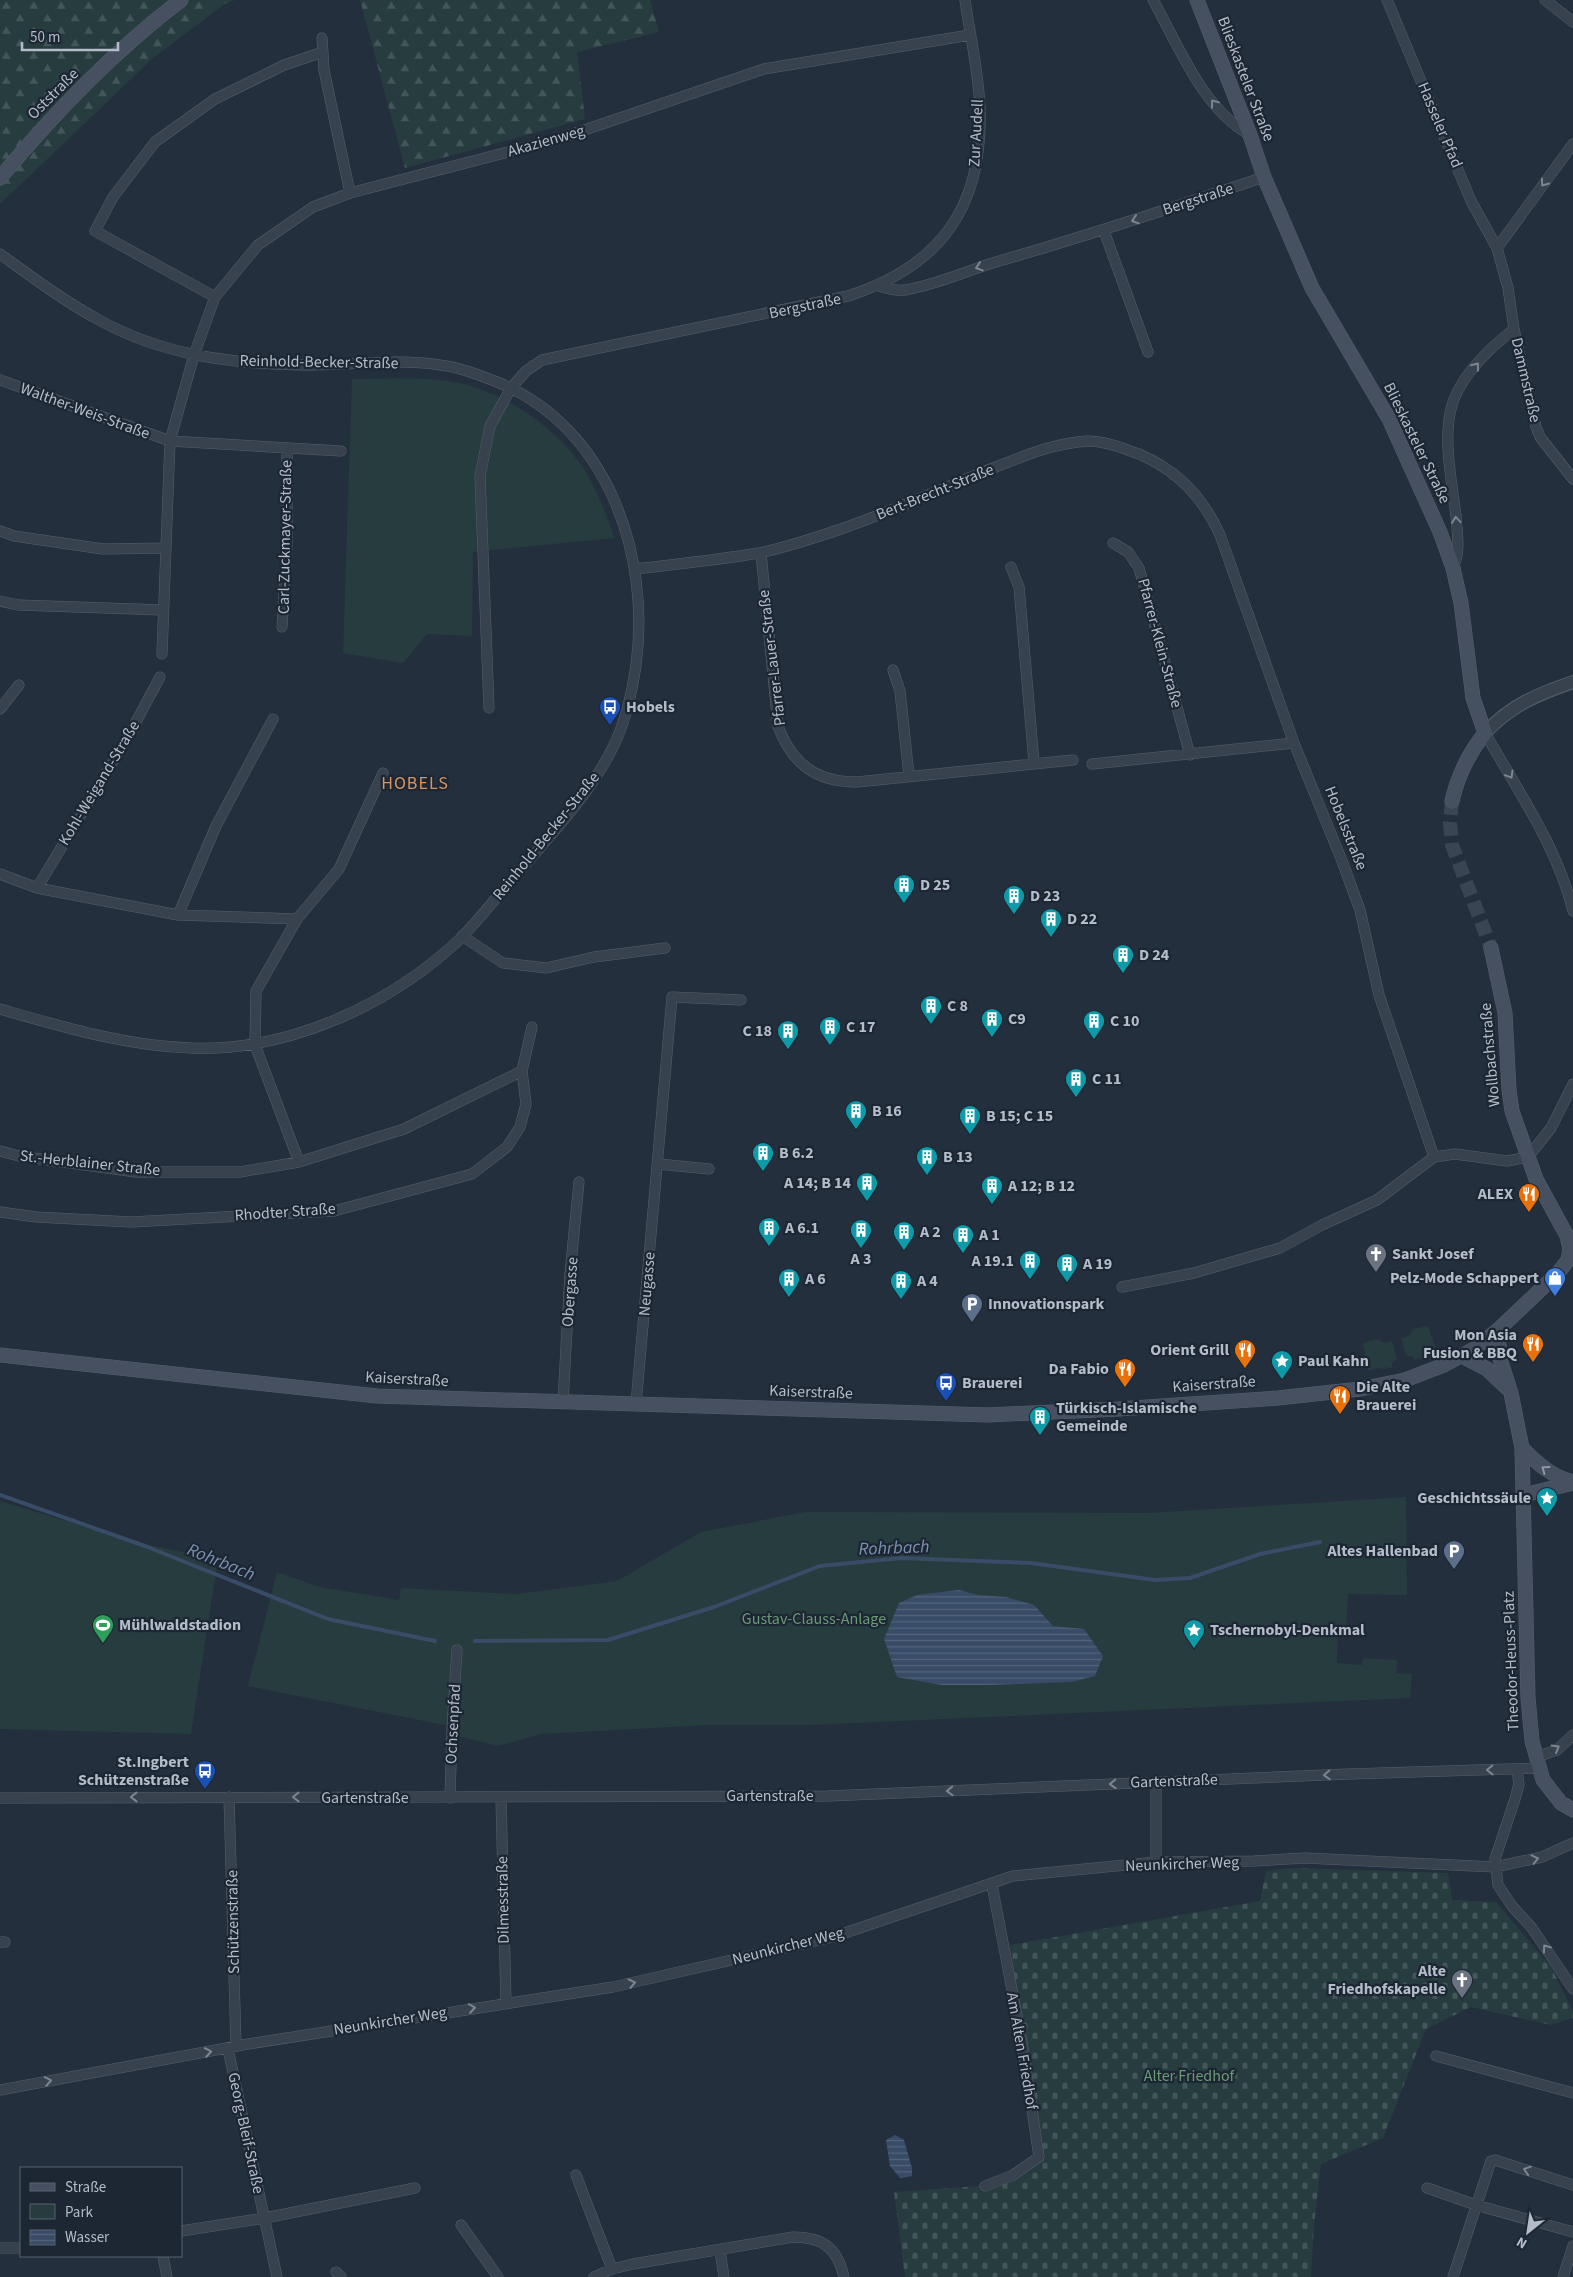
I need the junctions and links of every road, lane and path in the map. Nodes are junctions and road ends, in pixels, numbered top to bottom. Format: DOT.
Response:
graph roads {
  1 [pos="181,0"];
  2 [pos="966,0"];
  3 [pos="1153,0"];
  4 [pos="1197,0"];
  5 [pos="1387,0"];
  6 [pos="1545,0"];
  7 [pos="1573,22"];
  8 [pos="970,35"];
  9 [pos="322,38"];
  10 [pos="323,52"];
  11 [pos="1250,136"];
  12 [pos="1573,144"];
  13 [pos="1264,177"];
  14 [pos="0,178"];
  15 [pos="350,193"];
  16 [pos="1104,231"];
  17 [pos="1497,248"];
  18 [pos="0,254"];
  19 [pos="879,286"];
  20 [pos="215,297"];
  21 [pos="1514,329"];
  22 [pos="1148,352"];
  23 [pos="194,355"];
  24 [pos="0,380"];
  25 [pos="511,388"];
  26 [pos="170,442"];
  27 [pos="287,448"];
  28 [pos="341,451"];
  29 [pos="1573,479"];
  30 [pos="1211,516"];
  31 [pos="0,531"];
  32 [pos="1113,543"];
  33 [pos="166,548"];
  34 [pos="761,553"];
  35 [pos="1011,567"];
  36 [pos="1453,568"];
  37 [pos="635,569"];
  38 [pos="0,601"];
  39 [pos="163,610"];
  40 [pos="282,627"];
  41 [pos="162,654"];
  42 [pos="893,670"];
  43 [pos="160,676"];
  44 [pos="1573,682"];
  45 [pos="19,685"];
  46 [pos="489,708"];
  47 [pos="0,709"];
  48 [pos="273,719"];
  49 [pos="1485,733"];
  50 [pos="1294,743"];
  51 [pos="1190,754"];
  52 [pos="1072,760"];
  53 [pos="1034,763"];
  54 [pos="1092,764"];
  55 [pos="383,773"];
  56 [pos="909,776"];
  57 [pos="1452,801"];
  58 [pos="0,874"];
  59 [pos="37,888"];
  60 [pos="1573,911"];
  61 [pos="178,915"];
  62 [pos="297,919"];
  63 [pos="462,936"];
  64 [pos="665,948"];
  65 [pos="1491,948"];
  66 [pos="741,1000"];
  67 [pos="0,1009"];
  68 [pos="532,1027"];
  69 [pos="255,1044"];
  70 [pos="522,1071"];
  71 [pos="1573,1084"];
  72 [pos="0,1151"];
  73 [pos="1434,1157"];
  74 [pos="1528,1157"];
  75 [pos="299,1162"];
  76 [pos="658,1164"];
  77 [pos="709,1168"];
  78 [pos="579,1182"];
  79 [pos="0,1212"];
  80 [pos="1122,1287"];
  81 [pos="1498,1330"];
  82 [pos="0,1355"];
  83 [pos="1462,1356"];
  84 [pos="1511,1393"];
  85 [pos="563,1402"];
  86 [pos="636,1404"];
  87 [pos="1522,1448"];
  88 [pos="1573,1483"];
  89 [pos="1524,1495"];
  90 [pos="458,1650"];
  91 [pos="1573,1735"];
  92 [pos="1537,1762"];
  93 [pos="1517,1770"];
  94 [pos="1156,1782"];
  95 [pos="230,1797"];
  96 [pos="0,1798"];
  97 [pos="450,1798"];
  98 [pos="501,1798"];
  99 [pos="1573,1810"];
  100 [pos="1573,1842"];
  101 [pos="1156,1862"];
  102 [pos="1495,1867"];
  103 [pos="992,1885"];
  104 [pos="1573,1989"];
  105 [pos="506,2002"];
  106 [pos="232,2048"];
  107 [pos="1436,2056"];
  108 [pos="0,2090"];
  109 [pos="1573,2093"];
  110 [pos="576,2175"];
  111 [pos="1573,2185"];
  112 [pos="985,2186"];
  113 [pos="415,2188"];
  114 [pos="1428,2188"];
  115 [pos="1476,2205"];
  116 [pos="265,2218"];
  117 [pos="461,2224"];
  118 [pos="182,2230"];
  119 [pos="1573,2232"];
  120 [pos="1573,2246"];
  121 [pos="0,2248"];
  122 [pos="20,2248"];
  123 [pos="720,2250"];
  124 [pos="163,2257"];
  125 [pos="612,2268"];
  126 [pos="167,2277"];
  127 [pos="277,2277"];
  128 [pos="498,2277"];
  129 [pos="595,2277"];
  130 [pos="724,2277"];
  131 [pos="844,2277"];
  132 [pos="1453,2277"];
  133 [pos="1563,2277"];
  1 -- 14 [label="main road, Oststraße"];
  2 -- 8 [label="street, Zur Audell"];
  11 -- 3 [label="street, one-way"];
  4 -- 11 [label="main road, Blieskasteler Straße"];
  5 -- 17 [label="street, Hasseler Pfad"];
  6 -- 7 [label="street"];
  8 -- 15 [label="street, Akazienweg"];
  8 -- 19 [label="street, Zur Audell"];
  9 -- 10 [label="street"];
  10 -- 15 [label="street"];
  10 -- 20 [label="street"];
  11 -- 13 [label="main road, Blieskasteler Straße"];
  12 -- 17 [label="street, one-way"];
  13 -- 16 [label="street, Bergstraße, one-way"];
  13 -- 36 [label="main road, Blieskasteler Straße"];
  15 -- 20 [label="street, Akazienweg"];
  16 -- 19 [label="street, Bergstraße, one-way"];
  16 -- 22 [label="street"];
  17 -- 21 [label="street, Hasseler Pfad"];
  18 -- 23 [label="street, Reinhold-Becker-Straße"];
  19 -- 25 [label="street, Bergstraße"];
  20 -- 23 [label="street, Akazienweg"];
  21 -- 29 [label="street, Dammstraße"];
  36 -- 21 [label="street, one-way"];
  23 -- 25 [label="street, Reinhold-Becker-Straße"];
  23 -- 26 [label="street, Walther-Weis-Straße"];
  24 -- 26 [label="street, Walther-Weis-Straße"];
  25 -- 37 [label="street, Reinhold-Becker-Straße"];
  25 -- 46 [label="street"];
  26 -- 27 [label="street, Carl-Zuckmayer-Straße"];
  26 -- 33 [label="street, Walther-Weis-Straße"];
  27 -- 28 [label="street, Carl-Zuckmayer-Straße"];
  27 -- 40 [label="street, Carl-Zuckmayer-Straße"];
  30 -- 34 [label="street, Bert-Brecht-Straße"];
  30 -- 50 [label="street, Hobelsstraße"];
  31 -- 33 [label="street"];
  32 -- 51 [label="street, Pfarrer-Klein-Straße"];
  33 -- 39 [label="street, Walther-Weis-Straße"];
  34 -- 37 [label="street, Bert-Brecht-Straße"];
  34 -- 56 [label="street, Pfarrer-Lauer-Straße"];
  35 -- 53 [label="street"];
  36 -- 49 [label="main road, Blieskasteler Straße"];
  37 -- 63 [label="street, Reinhold-Becker-Straße"];
  38 -- 39 [label="street"];
  39 -- 41 [label="street, Walther-Weis-Straße"];
  42 -- 56 [label="street"];
  43 -- 59 [label="street, Kohl-Weigand-Straße"];
  44 -- 49 [label="street"];
  45 -- 47 [label="street"];
  48 -- 61 [label="street"];
  49 -- 57 [label="main road"];
  49 -- 60 [label="street, Blieskasteler Straße, one-way"];
  50 -- 51 [label="street"];
  50 -- 73 [label="street, Hobelsstraße"];
  51 -- 54 [label="street"];
  52 -- 53 [label="street, Pfarrer-Lauer-Straße"];
  53 -- 56 [label="street, Pfarrer-Lauer-Straße"];
  55 -- 62 [label="street"];
  58 -- 59 [label="street"];
  59 -- 61 [label="street"];
  61 -- 62 [label="street"];
  62 -- 69 [label="street"];
  63 -- 64 [label="street"];
  63 -- 69 [label="street, Reinhold-Becker-Straße"];
  65 -- 74 [label="main road, Wollbachstraße"];
  66 -- 76 [label="street, Neugasse"];
  67 -- 69 [label="street, Reinhold-Becker-Straße"];
  68 -- 70 [label="street"];
  69 -- 75 [label="street"];
  70 -- 75 [label="street, St.-Herblainer Straße"];
  70 -- 79 [label="street, Rhodter Straße"];
  71 -- 74 [label="street"];
  72 -- 75 [label="street, St.-Herblainer Straße"];
  73 -- 74 [label="street"];
  73 -- 80 [label="street"];
  74 -- 81 [label="main road, Kaiserstraße"];
  76 -- 77 [label="street"];
  76 -- 86 [label="street, Neugasse"];
  78 -- 85 [label="street, Obergasse"];
  81 -- 83 [label="main road, Kaiserstraße"];
  81 -- 84 [label="main road, Theodor-Heuss-Platz"];
  82 -- 85 [label="main road, Kaiserstraße"];
  83 -- 84 [label="main road"];
  83 -- 86 [label="main road, Kaiserstraße"];
  84 -- 87 [label="main road, Theodor-Heuss-Platz"];
  85 -- 86 [label="main road, Kaiserstraße"];
  88 -- 87 [label="main road, one-way"];
  87 -- 89 [label="main road, Theodor-Heuss-Platz"];
  88 -- 89 [label="main road"];
  89 -- 92 [label="main road, Theodor-Heuss-Platz"];
  90 -- 97 [label="street, Ochsenpfad"];
  92 -- 91 [label="street, Gartenstraße, one-way"];
  92 -- 93 [label="street, Gartenstraße"];
  92 -- 99 [label="main road, Theodor-Heuss-Platz"];
  93 -- 94 [label="street, Gartenstraße, one-way"];
  93 -- 102 [label="street"];
  94 -- 98 [label="street, Gartenstraße, one-way"];
  94 -- 101 [label="street"];
  95 -- 96 [label="street, Gartenstraße, one-way"];
  97 -- 95 [label="street, Gartenstraße, one-way"];
  95 -- 106 [label="street, Schützenstraße"];
  97 -- 98 [label="street, Gartenstraße"];
  98 -- 105 [label="street, Dilmesstraße"];
  102 -- 100 [label="street, Neunkircher Weg, one-way"];
  101 -- 102 [label="street, Neunkircher Weg"];
  101 -- 103 [label="street, Neunkircher Weg"];
  104 -- 102 [label="street, one-way"];
  105 -- 103 [label="street, Neunkircher Weg, one-way"];
  103 -- 112 [label="street, Am Alten Friedhof"];
  106 -- 105 [label="street, Neunkircher Weg, one-way"];
  108 -- 106 [label="street, Neunkircher Weg, one-way"];
  106 -- 116 [label="street, Georg-Bleif-Straße"];
  107 -- 109 [label="street"];
  110 -- 125 [label="street"];
  111 -- 115 [label="street, one-way"];
  113 -- 116 [label="street"];
  114 -- 115 [label="street"];
  115 -- 119 [label="street"];
  115 -- 132 [label="street"];
  116 -- 118 [label="street"];
  116 -- 127 [label="street, Georg-Bleif-Straße"];
  117 -- 128 [label="street"];
  120 -- 133 [label="street"];
  121 -- 122 [label="street"];
  123 -- 125 [label="street"];
  123 -- 130 [label="street"];
  123 -- 131 [label="street"];
  124 -- 126 [label="street"];
  125 -- 129 [label="street"];
}
